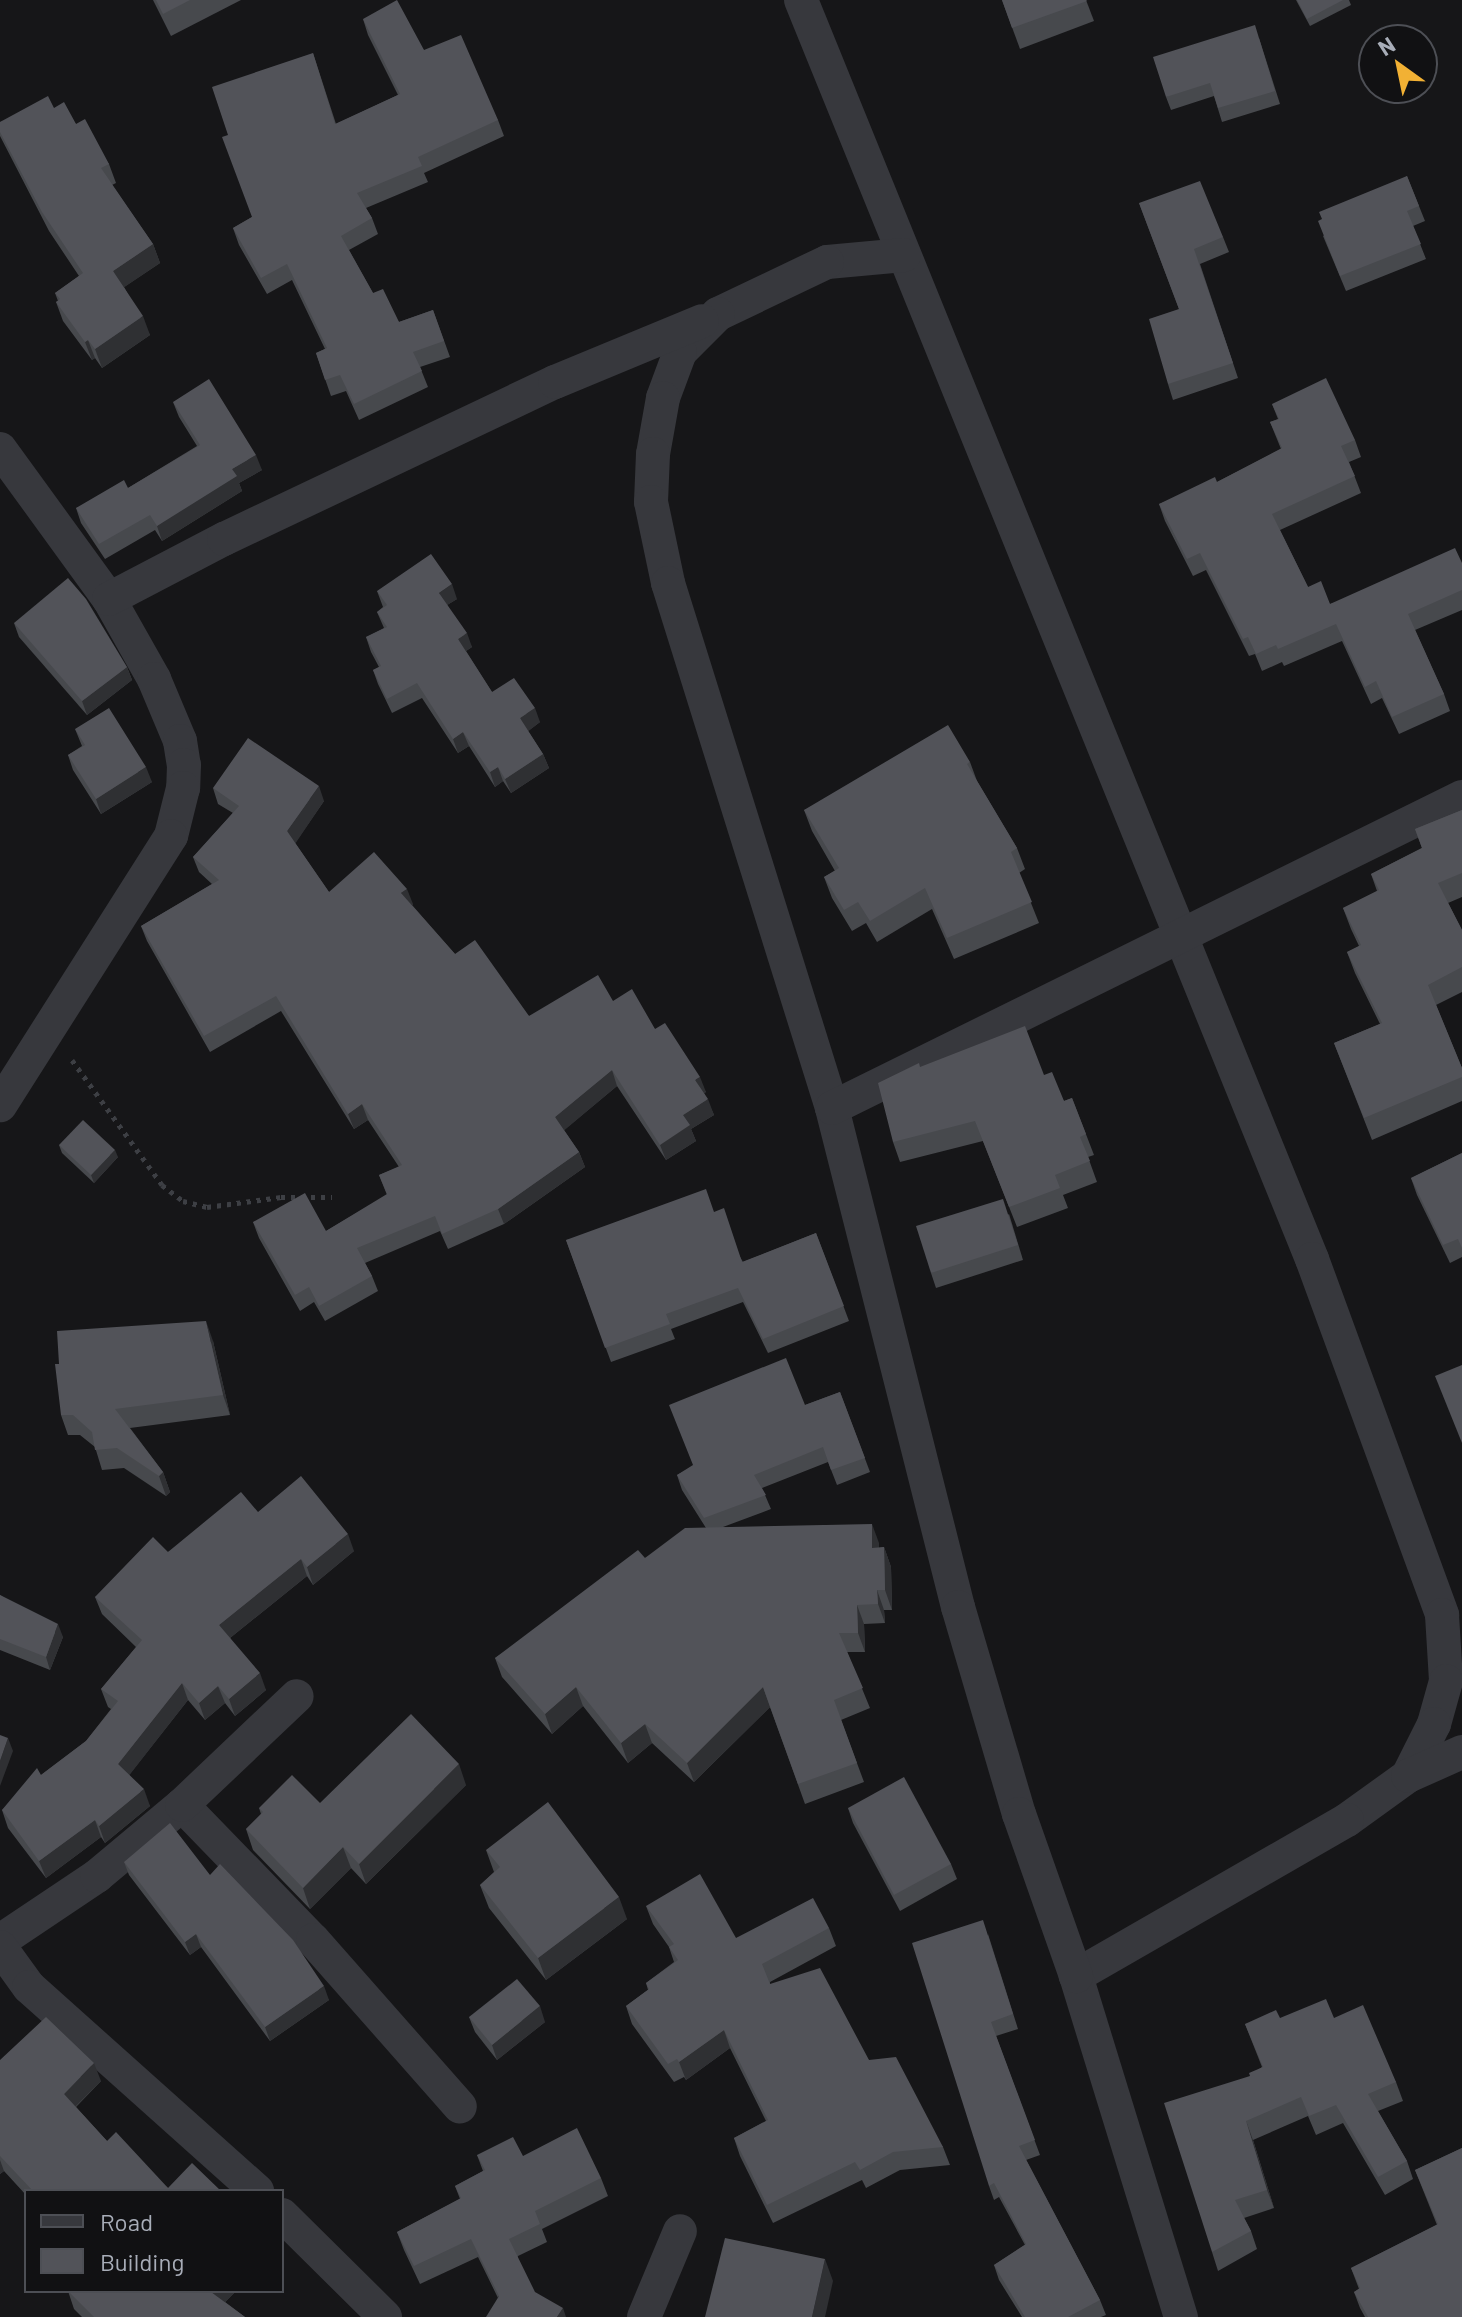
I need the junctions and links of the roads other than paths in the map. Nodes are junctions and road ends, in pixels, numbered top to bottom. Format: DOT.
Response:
graph roads {
  1 [pos="801,0"];
  2 [pos="904,255"];
  3 [pos="718,314"];
  4 [pos="0,449"];
  5 [pos="109,599"];
  6 [pos="1462,797"];
  7 [pos="1180,936"];
  8 [pos="0,1105"];
  9 [pos="832,1108"];
  10 [pos="297,1696"];
  11 [pos="1462,1752"];
  12 [pos="1408,1776"];
  13 [pos="182,1805"];
  14 [pos="0,1941"];
  15 [pos="0,1947"];
  16 [pos="1076,1976"];
  17 [pos="460,2107"];
  18 [pos="255,2189"];
  19 [pos="284,2217"];
  20 [pos="680,2231"];
  21 [pos="385,2317"];
  22 [pos="644,2317"];
  23 [pos="1181,2317"];
  1 -- 2 [label="street"];
  2 -- 3 [label="street"];
  2 -- 7 [label="street"];
  3 -- 5 [label="street"];
  3 -- 9 [label="street"];
  4 -- 5 [label="street"];
  5 -- 8 [label="street"];
  6 -- 7 [label="street"];
  7 -- 9 [label="street"];
  7 -- 12 [label="street"];
  9 -- 16 [label="street"];
  10 -- 13 [label="street"];
  11 -- 12 [label="street"];
  12 -- 16 [label="street"];
  13 -- 14 [label="street"];
  13 -- 17 [label="street"];
  15 -- 18 [label="street"];
  16 -- 23 [label="street"];
  19 -- 21 [label="street"];
  20 -- 22 [label="street"];
}
